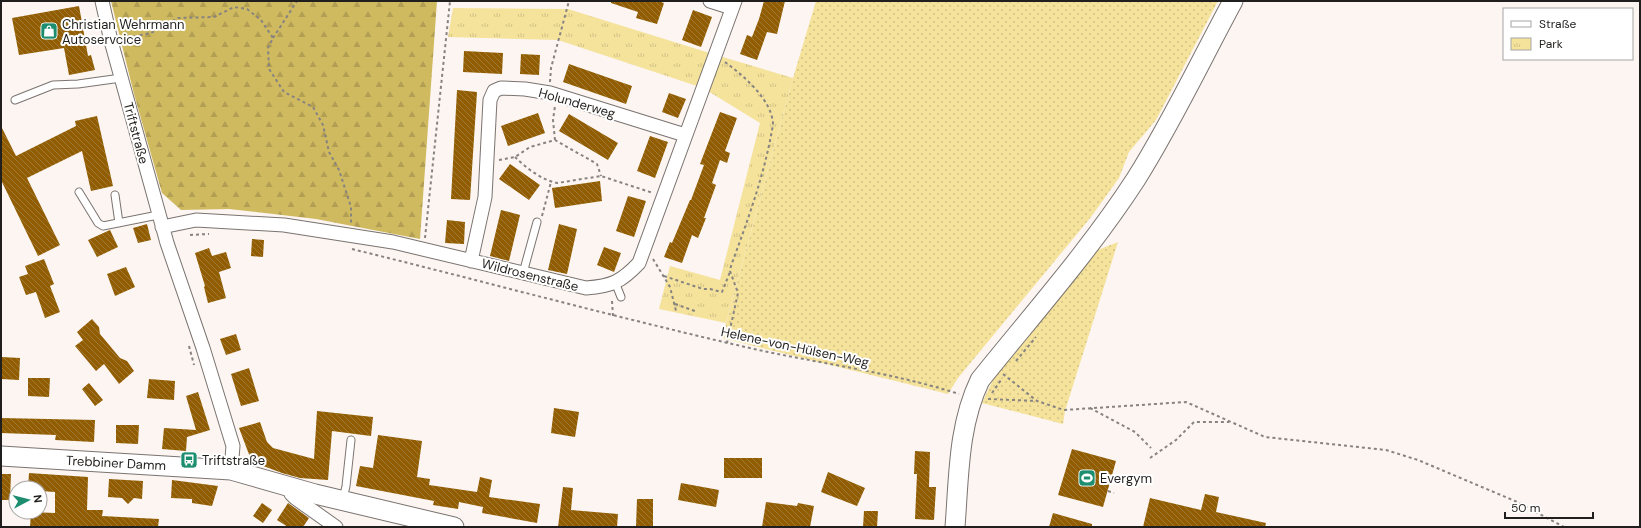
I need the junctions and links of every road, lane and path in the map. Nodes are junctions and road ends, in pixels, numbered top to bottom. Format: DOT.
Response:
graph roads {
  1 [pos="102,1"];
  2 [pos="297,1"];
  3 [pos="450,1"];
  4 [pos="569,1"];
  5 [pos="710,1"];
  6 [pos="1233,1"];
  7 [pos="734,5"];
  8 [pos="273,38"];
  9 [pos="111,41"];
  10 [pos="716,55"];
  11 [pos="121,78"];
  12 [pos="553,94"];
  13 [pos="15,100"];
  14 [pos="685,135"];
  15 [pos="555,140"];
  16 [pos="515,157"];
  17 [pos="486,163"];
  18 [pos="601,176"];
  19 [pos="551,182"];
  20 [pos="79,192"];
  21 [pos="115,195"];
  22 [pos="664,197"];
  23 [pos="160,221"];
  24 [pos="537,222"];
  25 [pos="119,223"];
  26 [pos="210,234"];
  27 [pos="187,235"];
  28 [pos="344,235"];
  29 [pos="645,248"];
  30 [pos="424,249"];
  31 [pos="471,261"];
  32 [pos="730,271"];
  33 [pos="523,273"];
  34 [pos="664,276"];
  35 [pos="615,282"];
  36 [pos="620,297"];
  37 [pos="674,304"];
  38 [pos="676,311"];
  39 [pos="695,311"];
  40 [pos="727,343"];
  41 [pos="991,367"];
  42 [pos="980,399"];
  43 [pos="1037,401"];
  44 [pos="1090,408"];
  45 [pos="1232,422"];
  46 [pos="351,440"];
  47 [pos="1152,448"];
  48 [pos="1,456"];
  49 [pos="1150,458"];
  50 [pos="231,470"];
  51 [pos="290,488"];
  52 [pos="1108,491"];
  53 [pos="1114,493"];
  54 [pos="342,501"];
  55 [pos="336,527"];
  56 [pos="454,527"];
  57 [pos="955,527"];
  58 [pos="1564,527"];
  1 -- 9 [label="street, Triftstraße"];
  2 -- 8 [label="path"];
  3 -- 30 [label="path"];
  4 -- 12 [label="path"];
  5 -- 7 [label="street"];
  6 -- 41 [label="main road"];
  7 -- 10 [label="street, Wildrosenstraße"];
  8 -- 9 [label="path"];
  8 -- 28 [label="path"];
  9 -- 11 [label="street, Triftstraße"];
  10 -- 14 [label="street, Wildrosenstraße"];
  10 -- 32 [label="path"];
  11 -- 13 [label="lane"];
  11 -- 23 [label="street, Triftstraße"];
  12 -- 14 [label="street, Holunderweg"];
  12 -- 15 [label="path"];
  12 -- 17 [label="street, Holunderweg"];
  14 -- 22 [label="street, Wildrosenstraße"];
  15 -- 16 [label="path"];
  15 -- 18 [label="path"];
  16 -- 17 [label="path"];
  16 -- 19 [label="path"];
  17 -- 31 [label="street, Holunderweg"];
  18 -- 19 [label="path"];
  18 -- 22 [label="path"];
  19 -- 24 [label="path"];
  20 -- 25 [label="lane"];
  21 -- 25 [label="lane"];
  22 -- 29 [label="street, Wildrosenstraße"];
  23 -- 25 [label="lane"];
  23 -- 28 [label="street, Wildrosenstraße"];
  23 -- 50 [label="street, Triftstraße"];
  24 -- 33 [label="lane"];
  26 -- 27 [label="path"];
  28 -- 30 [label="street, Wildrosenstraße"];
  28 -- 40 [label="path, Helene-von-Hülsen-Weg"];
  29 -- 34 [label="path"];
  29 -- 35 [label="street, Wildrosenstraße"];
  30 -- 31 [label="street, Wildrosenstraße"];
  31 -- 33 [label="street, Wildrosenstraße"];
  32 -- 34 [label="path"];
  32 -- 40 [label="path"];
  33 -- 35 [label="street, Wildrosenstraße"];
  34 -- 37 [label="path"];
  35 -- 36 [label="lane"];
  37 -- 38 [label="path"];
  37 -- 39 [label="path"];
  40 -- 42 [label="path, Helene-von-Hülsen-Weg"];
  41 -- 42 [label="main road"];
  41 -- 43 [label="path"];
  42 -- 43 [label="path, Helene-von-Hülsen-Weg"];
  42 -- 57 [label="main road"];
  43 -- 44 [label="path"];
  44 -- 45 [label="path"];
  44 -- 47 [label="path"];
  45 -- 49 [label="path"];
  45 -- 58 [label="path"];
  46 -- 54 [label="lane"];
  48 -- 50 [label="main road, Trebbiner Damm"];
  50 -- 51 [label="main road, Trebbiner Damm"];
  51 -- 54 [label="main road, Trebbiner Damm"];
  51 -- 55 [label="street"];
  52 -- 53 [label="path"];
  54 -- 56 [label="main road, Trebbiner Damm"];
}
